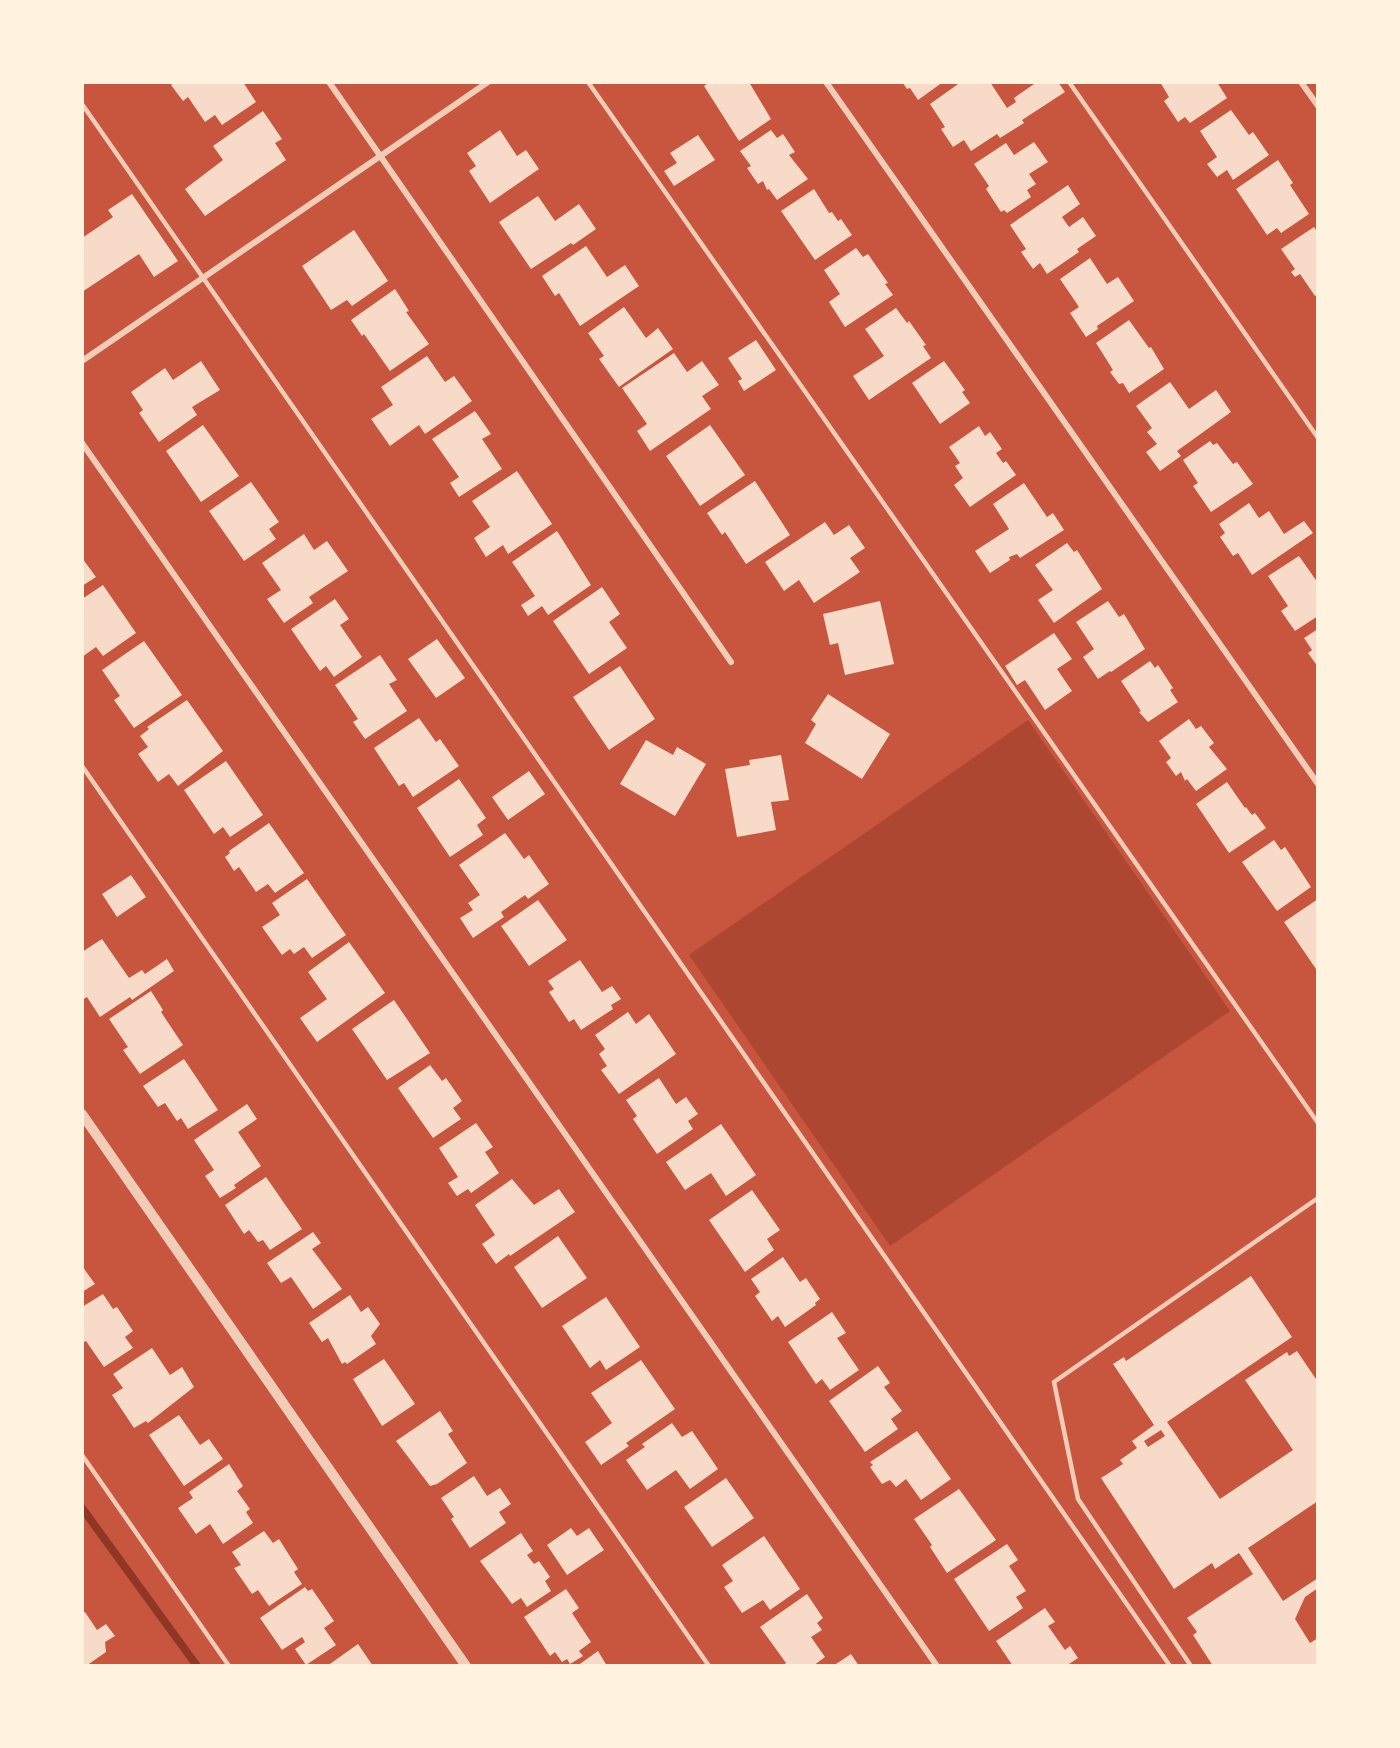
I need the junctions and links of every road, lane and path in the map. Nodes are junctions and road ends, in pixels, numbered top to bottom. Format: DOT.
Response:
graph roads {
  1 [pos="329,82"];
  2 [pos="489,82"];
  3 [pos="588,82"];
  4 [pos="826,82"];
  5 [pos="1069,82"];
  6 [pos="1301,82"];
  7 [pos="82,104"];
  8 [pos="1317,106"];
  9 [pos="381,157"];
  10 [pos="204,278"];
  11 [pos="82,361"];
  12 [pos="1317,438"];
  13 [pos="82,443"];
  14 [pos="731,662"];
  15 [pos="82,766"];
  16 [pos="1317,784"];
  17 [pos="82,1114"];
  18 [pos="1317,1123"];
  19 [pos="1317,1198"];
  20 [pos="82,1455"];
  21 [pos="229,1665"];
  22 [pos="466,1665"];
  23 [pos="709,1665"];
  24 [pos="937,1665"];
  25 [pos="1170,1665"];
  26 [pos="1191,1665"];
  1 -- 9 [label="street"];
  2 -- 9 [label="street"];
  3 -- 18 [label="lane"];
  4 -- 16 [label="street"];
  5 -- 12 [label="lane"];
  6 -- 8 [label="street"];
  7 -- 10 [label="lane"];
  9 -- 10 [label="street"];
  9 -- 14 [label="street"];
  10 -- 11 [label="street"];
  10 -- 25 [label="lane"];
  13 -- 24 [label="street"];
  15 -- 23 [label="lane"];
  17 -- 22 [label="street"];
  19 -- 26 [label="lane"];
  20 -- 21 [label="lane"];
}
